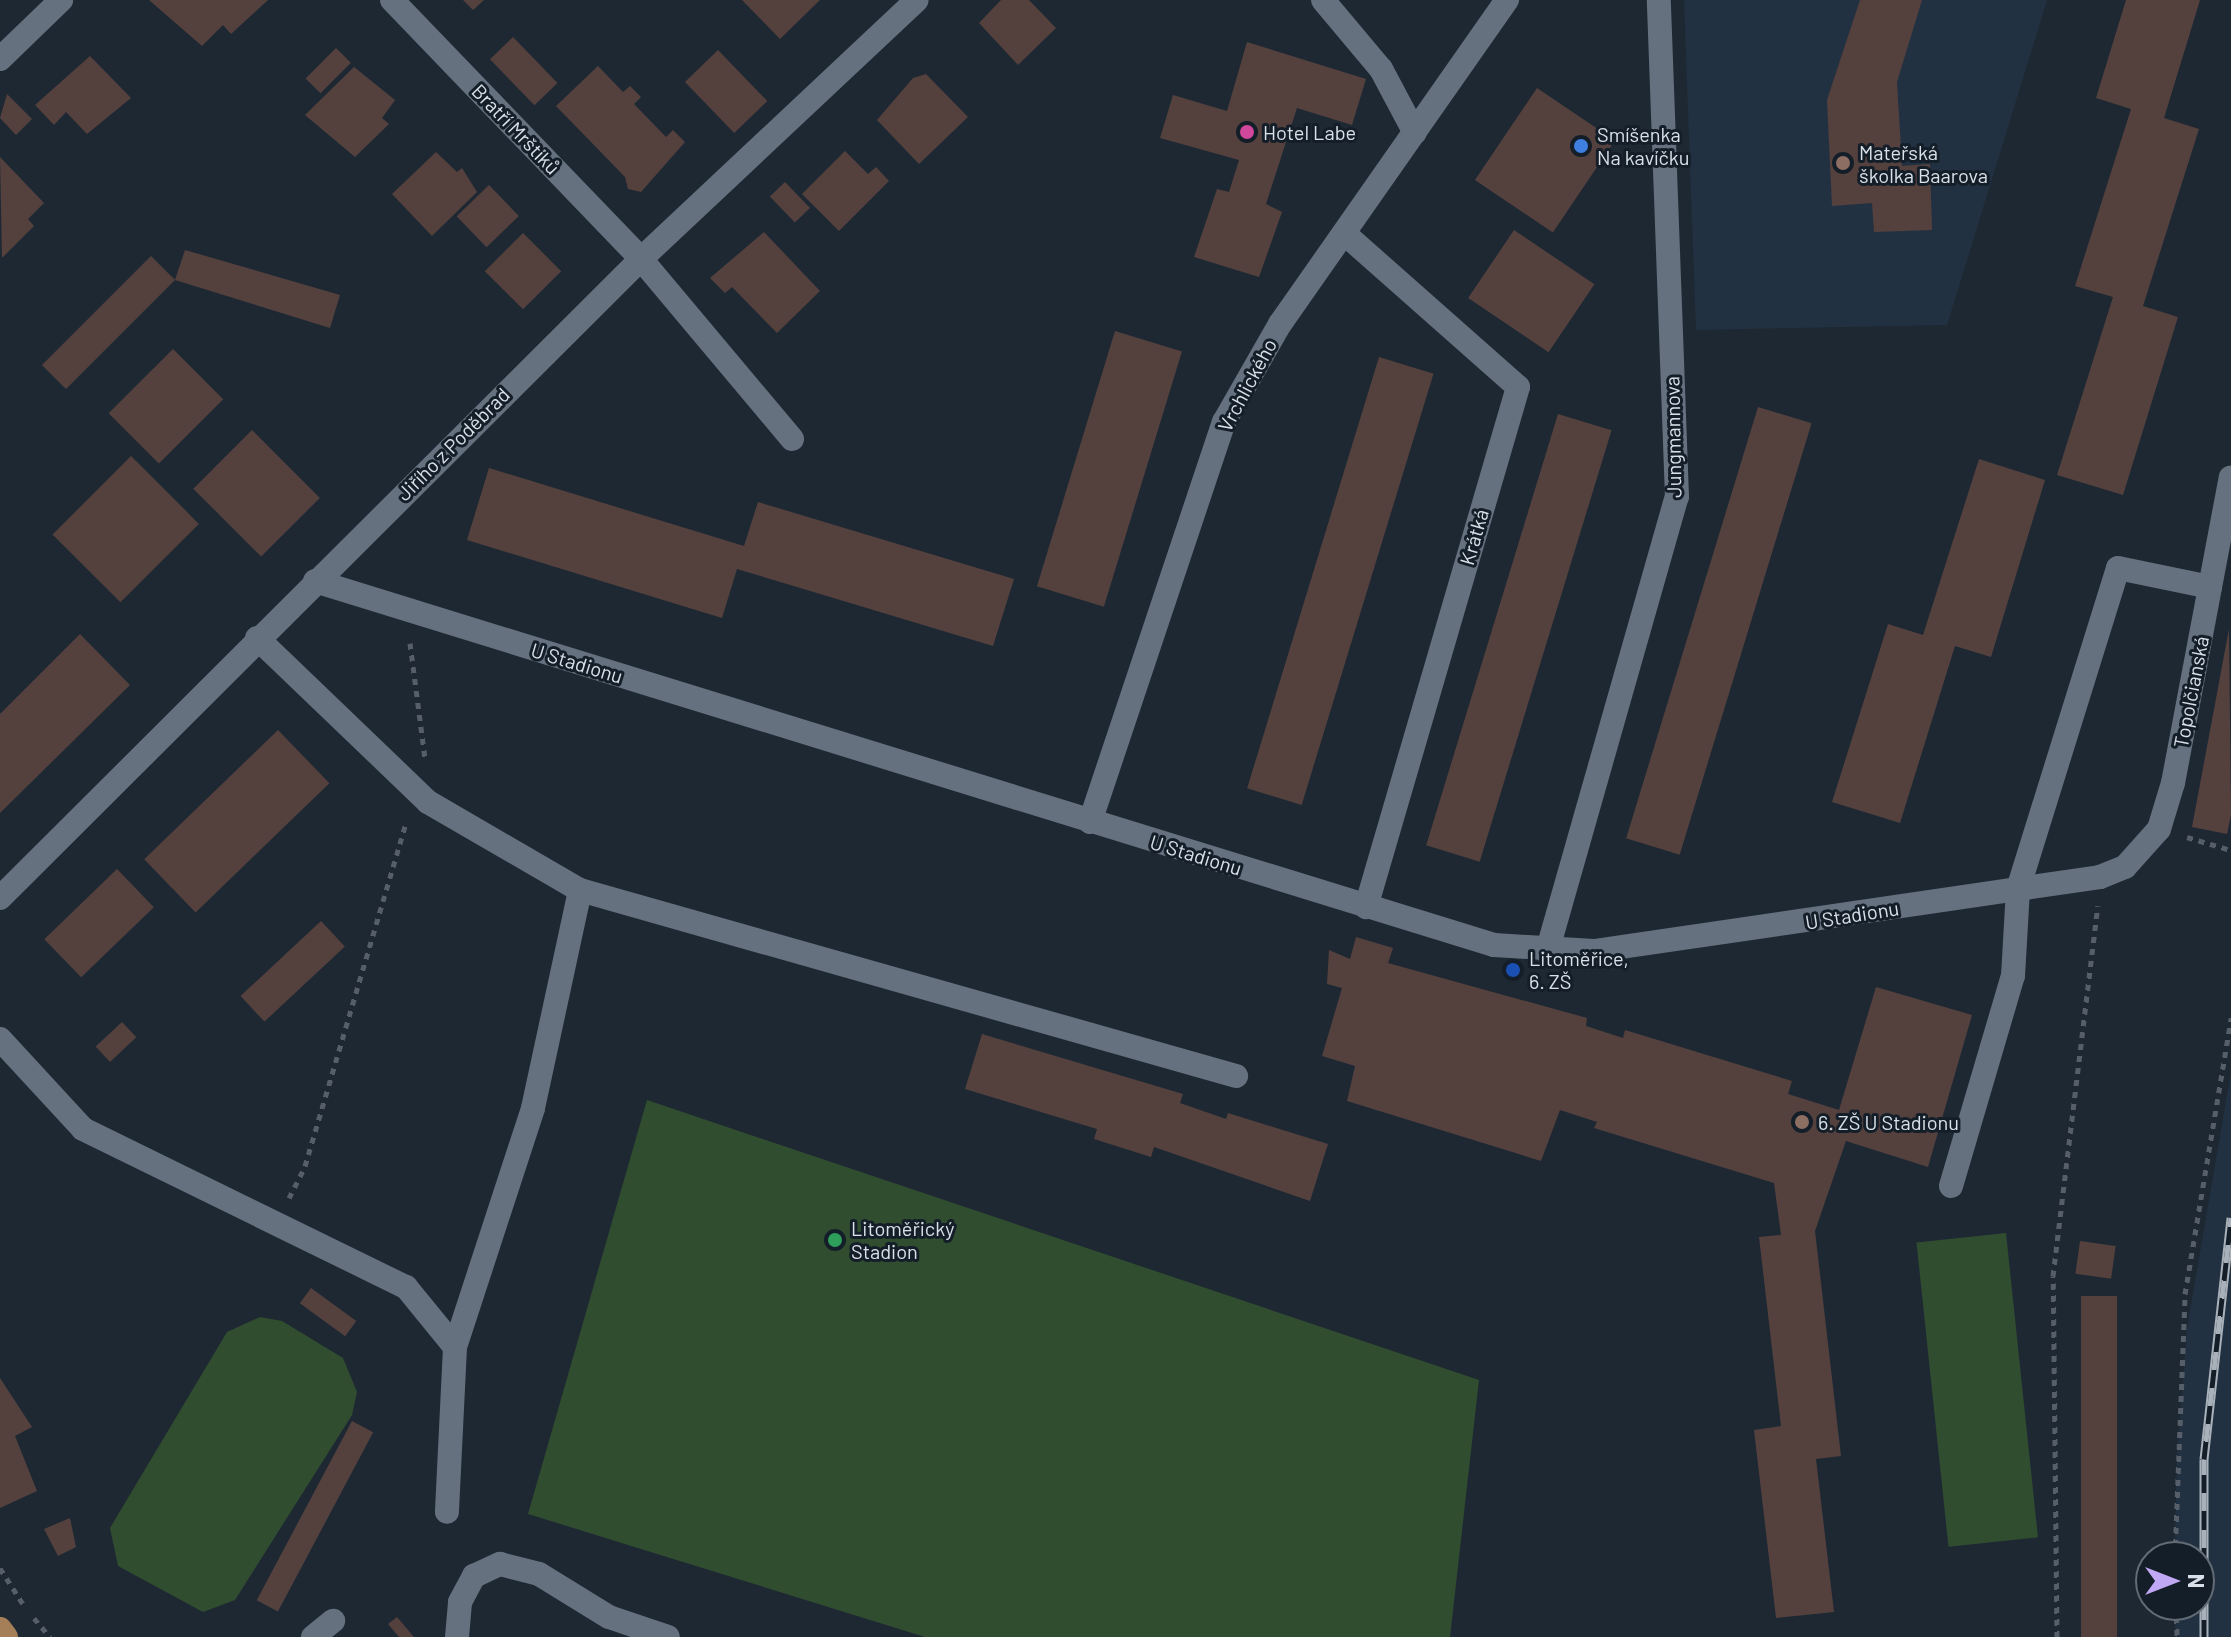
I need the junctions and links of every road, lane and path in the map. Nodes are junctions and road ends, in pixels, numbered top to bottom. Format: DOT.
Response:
graph roads {
  1 [pos="61,0"];
  2 [pos="392,0"];
  3 [pos="1323,0"];
  4 [pos="1507,0"];
  5 [pos="1659,0"];
  6 [pos="900,5"];
  7 [pos="0,59"];
  8 [pos="1415,133"];
  9 [pos="1345,234"];
  10 [pos="641,259"];
  11 [pos="792,439"];
  12 [pos="2231,477"];
  13 [pos="315,581"];
  14 [pos="2210,587"];
  15 [pos="414,612"];
  16 [pos="257,638"];
  17 [pos="415,790"];
  18 [pos="1090,822"];
  19 [pos="2159,829"];
  20 [pos="2231,850"];
  21 [pos="2100,877"];
  22 [pos="2018,889"];
  23 [pos="580,890"];
  24 [pos="0,898"];
  25 [pos="1366,907"];
  26 [pos="1547,952"];
  27 [pos="2231,1018"];
  28 [pos="0,1039"];
  29 [pos="1236,1076"];
  30 [pos="1951,1186"];
  31 [pos="276,1224"];
  32 [pos="455,1347"];
  33 [pos="447,1512"];
  34 [pos="2176,1541"];
  35 [pos="0,1568"];
  36 [pos="333,1621"];
  37 [pos="0,1629"];
  38 [pos="6,1637"];
  39 [pos="50,1637"];
  40 [pos="313,1637"];
  41 [pos="457,1637"];
  42 [pos="668,1637"];
  43 [pos="2057,1637"];
  1 -- 7 [label="street"];
  2 -- 10 [label="street, Bratří Mrštíků"];
  3 -- 8 [label="street"];
  4 -- 8 [label="street, Vrchlického"];
  5 -- 26 [label="street, Jungmannova"];
  6 -- 10 [label="street, Jiřího z Poděbrad"];
  8 -- 9 [label="street, Vrchlického"];
  9 -- 18 [label="street, Vrchlického"];
  9 -- 25 [label="street, Krátká"];
  10 -- 11 [label="street, Bratří Mrštíků"];
  10 -- 13 [label="street, Jiřího z Poděbrad"];
  12 -- 14 [label="street, Topolčianská"];
  13 -- 15 [label="street, U Stadionu"];
  13 -- 16 [label="street, Jiřího z Poděbrad"];
  14 -- 19 [label="street, Topolčianská"];
  14 -- 22 [label="street"];
  15 -- 17 [label="path"];
  15 -- 18 [label="street, U Stadionu"];
  16 -- 17 [label="street"];
  16 -- 24 [label="street, Jiřího z Poděbrad"];
  17 -- 23 [label="street"];
  17 -- 31 [label="path"];
  18 -- 25 [label="street, U Stadionu"];
  19 -- 20 [label="path"];
  19 -- 21 [label="street, Topolčianská"];
  21 -- 22 [label="street, U Stadionu"];
  21 -- 43 [label="path"];
  22 -- 26 [label="street, U Stadionu"];
  22 -- 30 [label="street"];
  23 -- 29 [label="street"];
  23 -- 32 [label="street"];
  25 -- 26 [label="street, U Stadionu"];
  27 -- 34 [label="path"];
  28 -- 31 [label="street"];
  31 -- 32 [label="street"];
  32 -- 33 [label="street"];
  35 -- 39 [label="path"];
  36 -- 40 [label="street"];
  37 -- 38 [label="main road"];
  41 -- 42 [label="street"];
}
